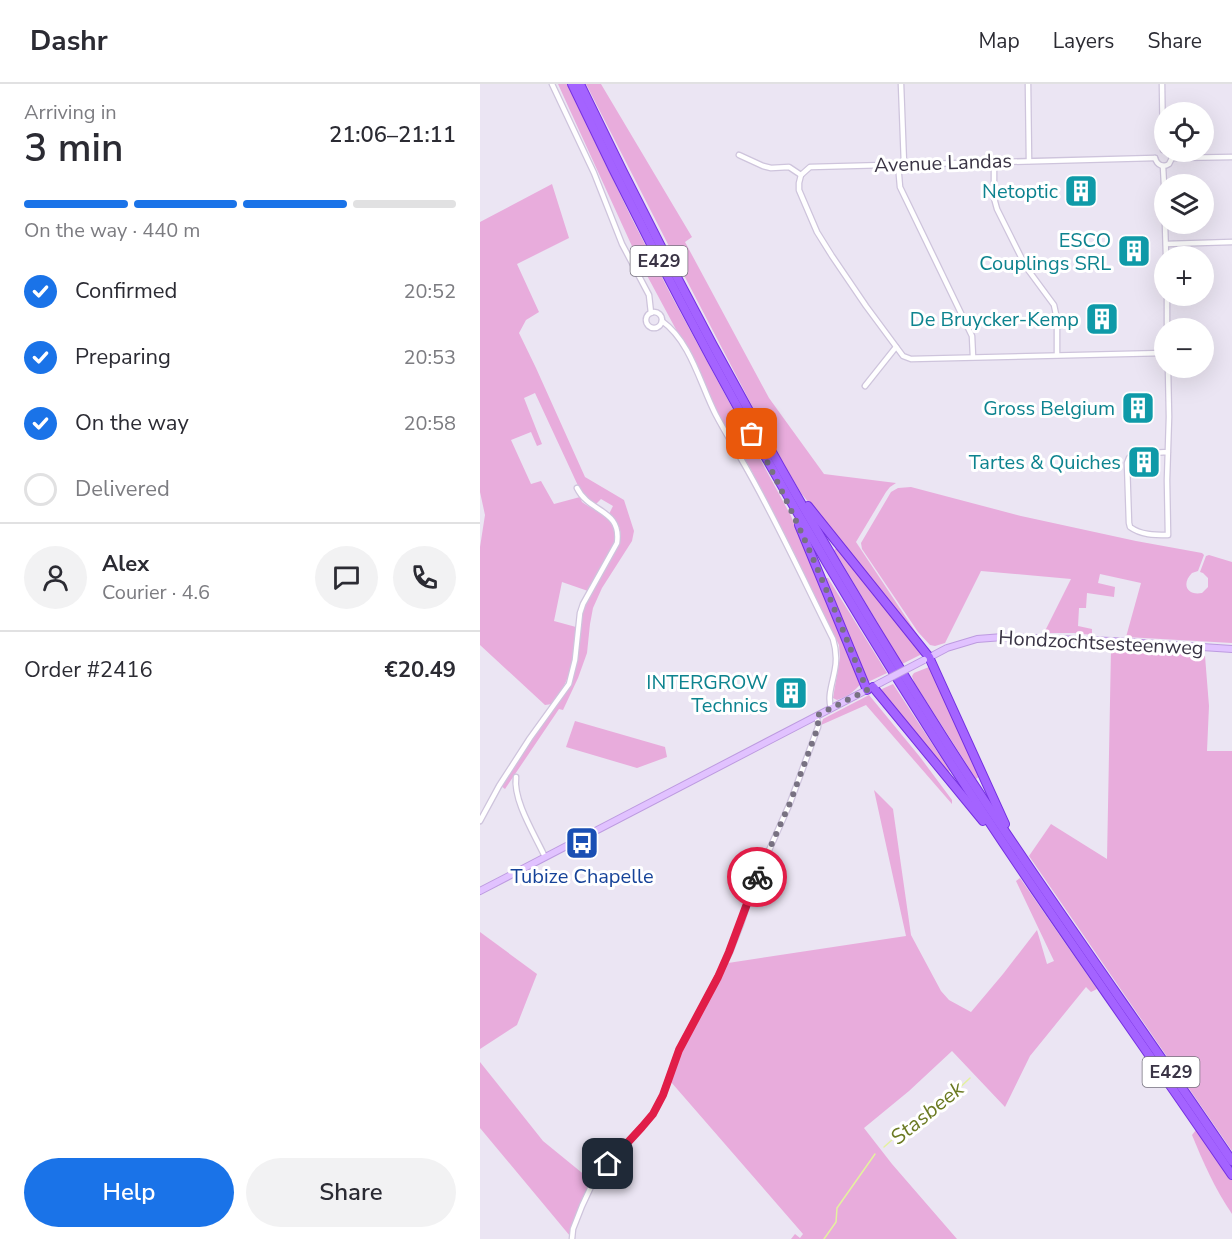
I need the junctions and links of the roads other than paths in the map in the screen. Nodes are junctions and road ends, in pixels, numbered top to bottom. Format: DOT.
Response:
graph roads {
  1 [pos="552,84"];
  2 [pos="572,84"];
  3 [pos="580,84"];
  4 [pos="901,84"];
  5 [pos="1028,84"];
  6 [pos="1162,84"];
  7 [pos="1163,102"];
  8 [pos="740,155"];
  9 [pos="1232,156"];
  10 [pos="1214,157"];
  11 [pos="1154,158"];
  12 [pos="994,161"];
  13 [pos="1029,161"];
  14 [pos="1157,162"];
  15 [pos="1170,162"];
  16 [pos="901,164"];
  17 [pos="1163,166"];
  18 [pos="1163,174"];
  19 [pos="801,176"];
  20 [pos="1166,234"];
  21 [pos="1232,242"];
  22 [pos="1166,244"];
  23 [pos="651,313"];
  24 [pos="662,321"];
  25 [pos="896,347"];
  26 [pos="1154,353"];
  27 [pos="1057,355"];
  28 [pos="973,357"];
  29 [pos="1168,378"];
  30 [pos="865,386"];
  31 [pos="1168,452"];
  32 [pos="777,463"];
  33 [pos="779,473"];
  34 [pos="577,488"];
  35 [pos="1232,649"];
  36 [pos="927,659"];
  37 [pos="873,687"];
  38 [pos="831,708"];
  39 [pos="816,716"];
  40 [pos="508,783"];
  41 [pos="480,820"];
  42 [pos="995,831"];
  43 [pos="1011,841"];
  44 [pos="545,857"];
  45 [pos="480,891"];
  46 [pos="1232,1161"];
  47 [pos="1232,1175"];
  48 [pos="572,1239"];
  1 -- 23 [label="street"];
  2 -- 33 [label="highway, E429"];
  3 -- 32 [label="highway, E429"];
  4 -- 16 [label="street"];
  5 -- 13 [label="street"];
  6 -- 7 [label="street"];
  8 -- 19 [label="street"];
  9 -- 10 [label="street"];
  11 -- 13 [label="street, Avenue Landas"];
  12 -- 13 [label="street, Avenue Landas"];
  12 -- 16 [label="street, Avenue Landas"];
  12 -- 27 [label="street"];
  14 -- 17 [label="street"];
  15 -- 17 [label="street"];
  16 -- 19 [label="street, Avenue Landas"];
  16 -- 28 [label="street"];
  17 -- 18 [label="street"];
  19 -- 25 [label="street"];
  20 -- 22 [label="street"];
  21 -- 22 [label="street"];
  23 -- 24 [label="street"];
  23 -- 24 [label="street"];
  24 -- 38 [label="street"];
  25 -- 28 [label="street"];
  25 -- 30 [label="street"];
  26 -- 27 [label="street"];
  27 -- 28 [label="street"];
  29 -- 31 [label="street"];
  31 -- 31 [label="street"];
  32 -- 33 [label="highway, E429"];
  32 -- 36 [label="highway"];
  33 -- 37 [label="highway"];
  33 -- 42 [label="highway, E429"];
  33 -- 43 [label="highway, E429"];
  34 -- 41 [label="street"];
  35 -- 36 [label="main road, Hondzochtsesteenweg"];
  36 -- 37 [label="main road, Hondzochtsesteenweg, bridge"];
  36 -- 43 [label="highway"];
  37 -- 38 [label="main road, Hondzochtsesteenweg"];
  37 -- 42 [label="highway"];
  38 -- 39 [label="main road, Hondzochtsesteenweg"];
  39 -- 44 [label="main road, Hondzochtsesteenweg"];
  39 -- 48 [label="street"];
  40 -- 44 [label="street"];
  42 -- 47 [label="highway, E429"];
  43 -- 46 [label="highway, E429"];
  44 -- 45 [label="main road, Hondzochtsesteenweg"];
}
